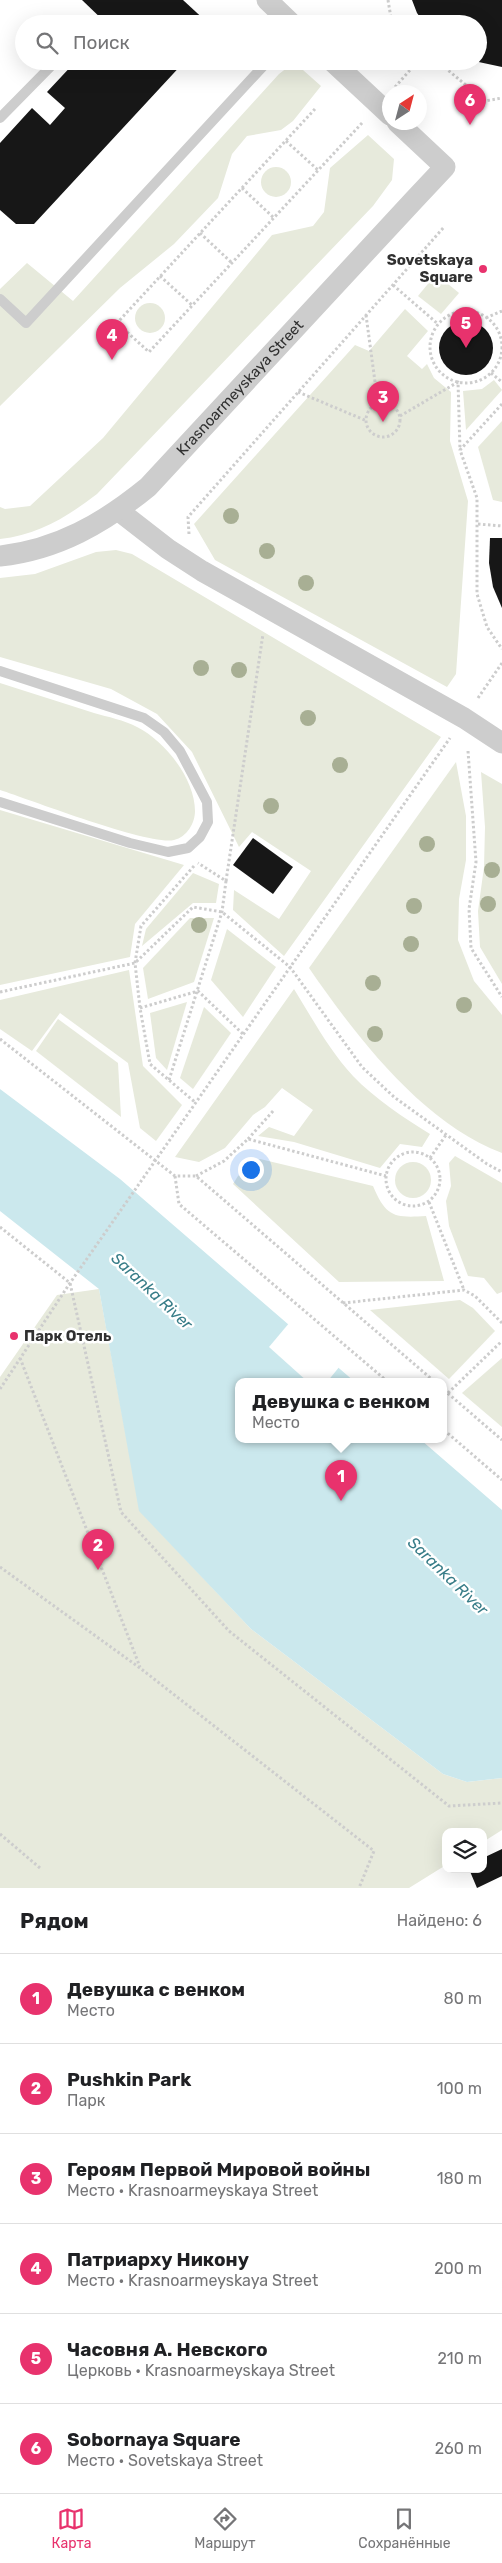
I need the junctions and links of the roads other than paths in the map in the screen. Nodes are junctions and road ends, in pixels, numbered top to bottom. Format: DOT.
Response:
graph roads {
  1 [pos="267,0"];
  2 [pos="283,15"];
  3 [pos="47,70"];
  4 [pos="260,70"];
  5 [pos="343,70"];
  6 [pos="382,101"];
  7 [pos="0,118"];
  8 [pos="406,130"];
  9 [pos="0,299"];
  10 [pos="119,510"];
  11 [pos="0,556"];
  12 [pos="0,671"];
  13 [pos="502,743"];
  14 [pos="0,802"];
  1 -- 2 [label="street"];
  3 -- 7 [label="lane"];
  4 -- 9 [label="lane"];
  5 -- 6 [label="street"];
  8 -- 10 [label="street, Krasnoarmeyskaya Street"];
  10 -- 11 [label="street, Krasnoarmeyskaya Street"];
  10 -- 13 [label="street"];
  12 -- 14 [label="lane"];
}
